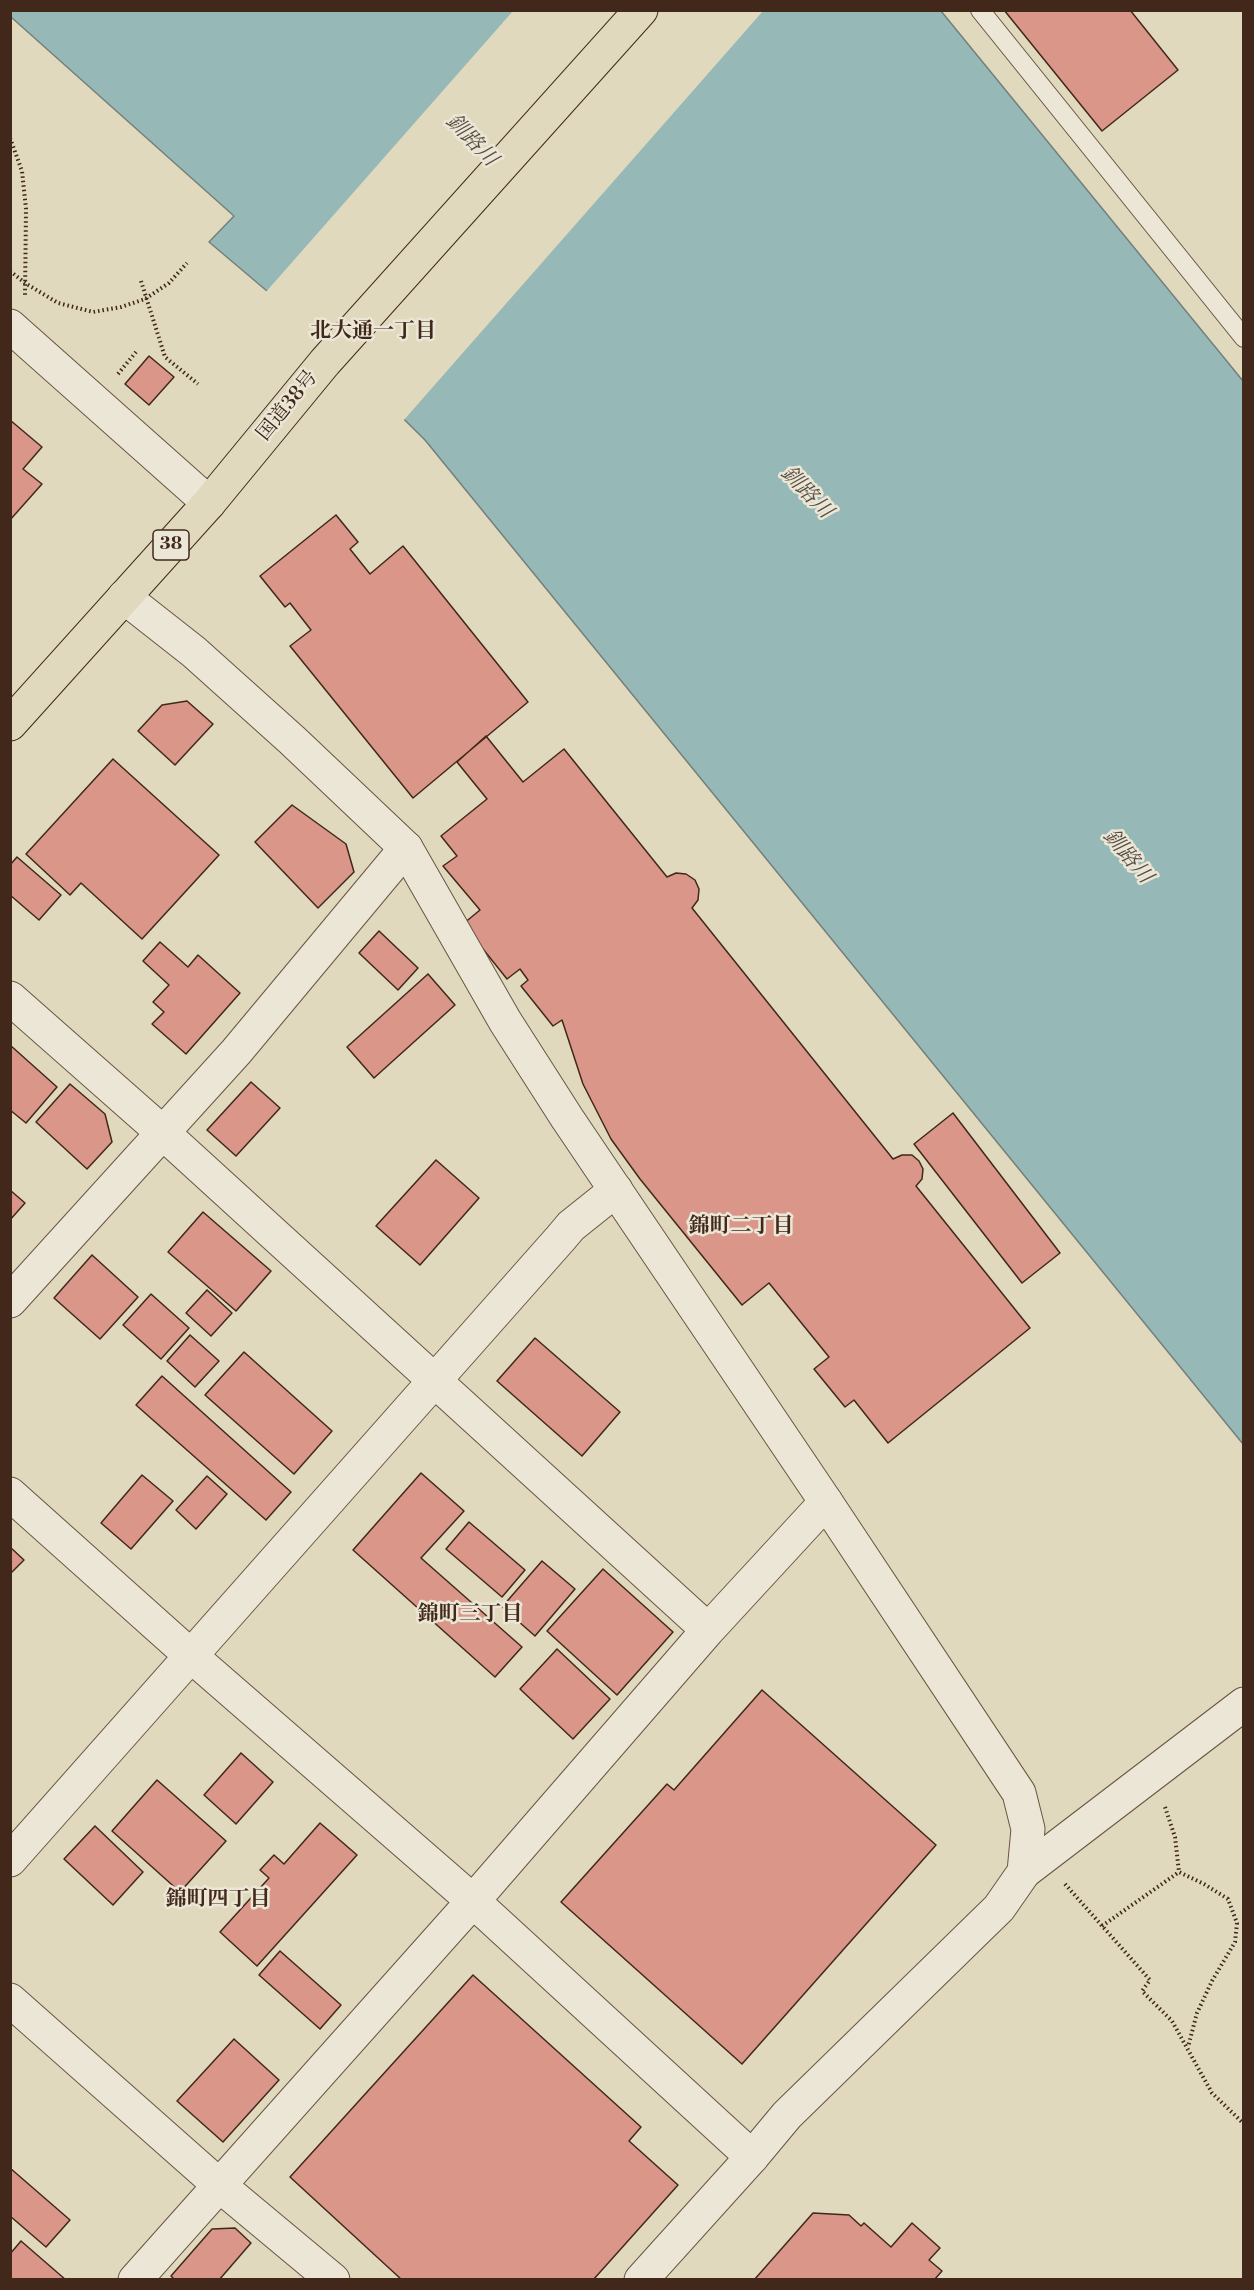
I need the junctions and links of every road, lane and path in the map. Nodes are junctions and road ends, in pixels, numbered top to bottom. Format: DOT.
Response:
graph roads {
  1 [pos="641,10"];
  2 [pos="980,10"];
  3 [pos="10,138"];
  4 [pos="187,263"];
  5 [pos="10,271"];
  6 [pos="141,281"];
  7 [pos="25,283"];
  8 [pos="145,299"];
  9 [pos="17,332"];
  10 [pos="1244,338"];
  11 [pos="198,384"];
  12 [pos="209,503"];
  13 [pos="124,597"];
  14 [pos="10,724"];
  15 [pos="406,848"];
  16 [pos="10,998"];
  17 [pos="162,1131"];
  18 [pos="616,1190"];
  19 [pos="10,1301"];
  20 [pos="435,1380"];
  21 [pos="10,1494"];
  22 [pos="826,1502"];
  23 [pos="708,1630"];
  24 [pos="190,1655"];
  25 [pos="1244,1704"];
  26 [pos="1153,1773"];
  27 [pos="10,1860"];
  28 [pos="1033,1865"];
  29 [pos="1179,1872"];
  30 [pos="473,1901"];
  31 [pos="1101,1926"];
  32 [pos="10,2000"];
  33 [pos="1188,2048"];
  34 [pos="1244,2124"];
  35 [pos="752,2157"];
  36 [pos="219,2185"];
  37 [pos="135,2280"];
  38 [pos="333,2280"];
  39 [pos="641,2280"];
  1 -- 12 [label="highway, 国道38号 / 38"];
  2 -- 10 [label="lane"];
  3 -- 7 [label="path"];
  4 -- 8 [label="path"];
  5 -- 7 [label="path"];
  6 -- 8 [label="path"];
  7 -- 8 [label="path"];
  7 -- 9 [label="path"];
  8 -- 11 [label="path"];
  9 -- 12 [label="street"];
  12 -- 13 [label="highway, 国道38号 / 38"];
  13 -- 14 [label="highway, 国道38号 / 38"];
  13 -- 15 [label="street"];
  15 -- 17 [label="street"];
  15 -- 18 [label="street"];
  16 -- 17 [label="street"];
  17 -- 19 [label="street"];
  17 -- 20 [label="street"];
  18 -- 20 [label="street"];
  18 -- 22 [label="street"];
  20 -- 23 [label="street"];
  20 -- 24 [label="street"];
  21 -- 24 [label="street"];
  22 -- 23 [label="street"];
  22 -- 28 [label="street"];
  23 -- 30 [label="street"];
  24 -- 27 [label="street"];
  24 -- 30 [label="street"];
  25 -- 26 [label="street"];
  26 -- 28 [label="street"];
  26 -- 29 [label="path"];
  28 -- 31 [label="path"];
  28 -- 35 [label="street"];
  29 -- 31 [label="path"];
  29 -- 33 [label="path"];
  30 -- 35 [label="street"];
  30 -- 36 [label="street"];
  31 -- 33 [label="path"];
  32 -- 36 [label="street"];
  33 -- 34 [label="path"];
  35 -- 39 [label="street"];
  36 -- 37 [label="street"];
  36 -- 38 [label="street"];
}
